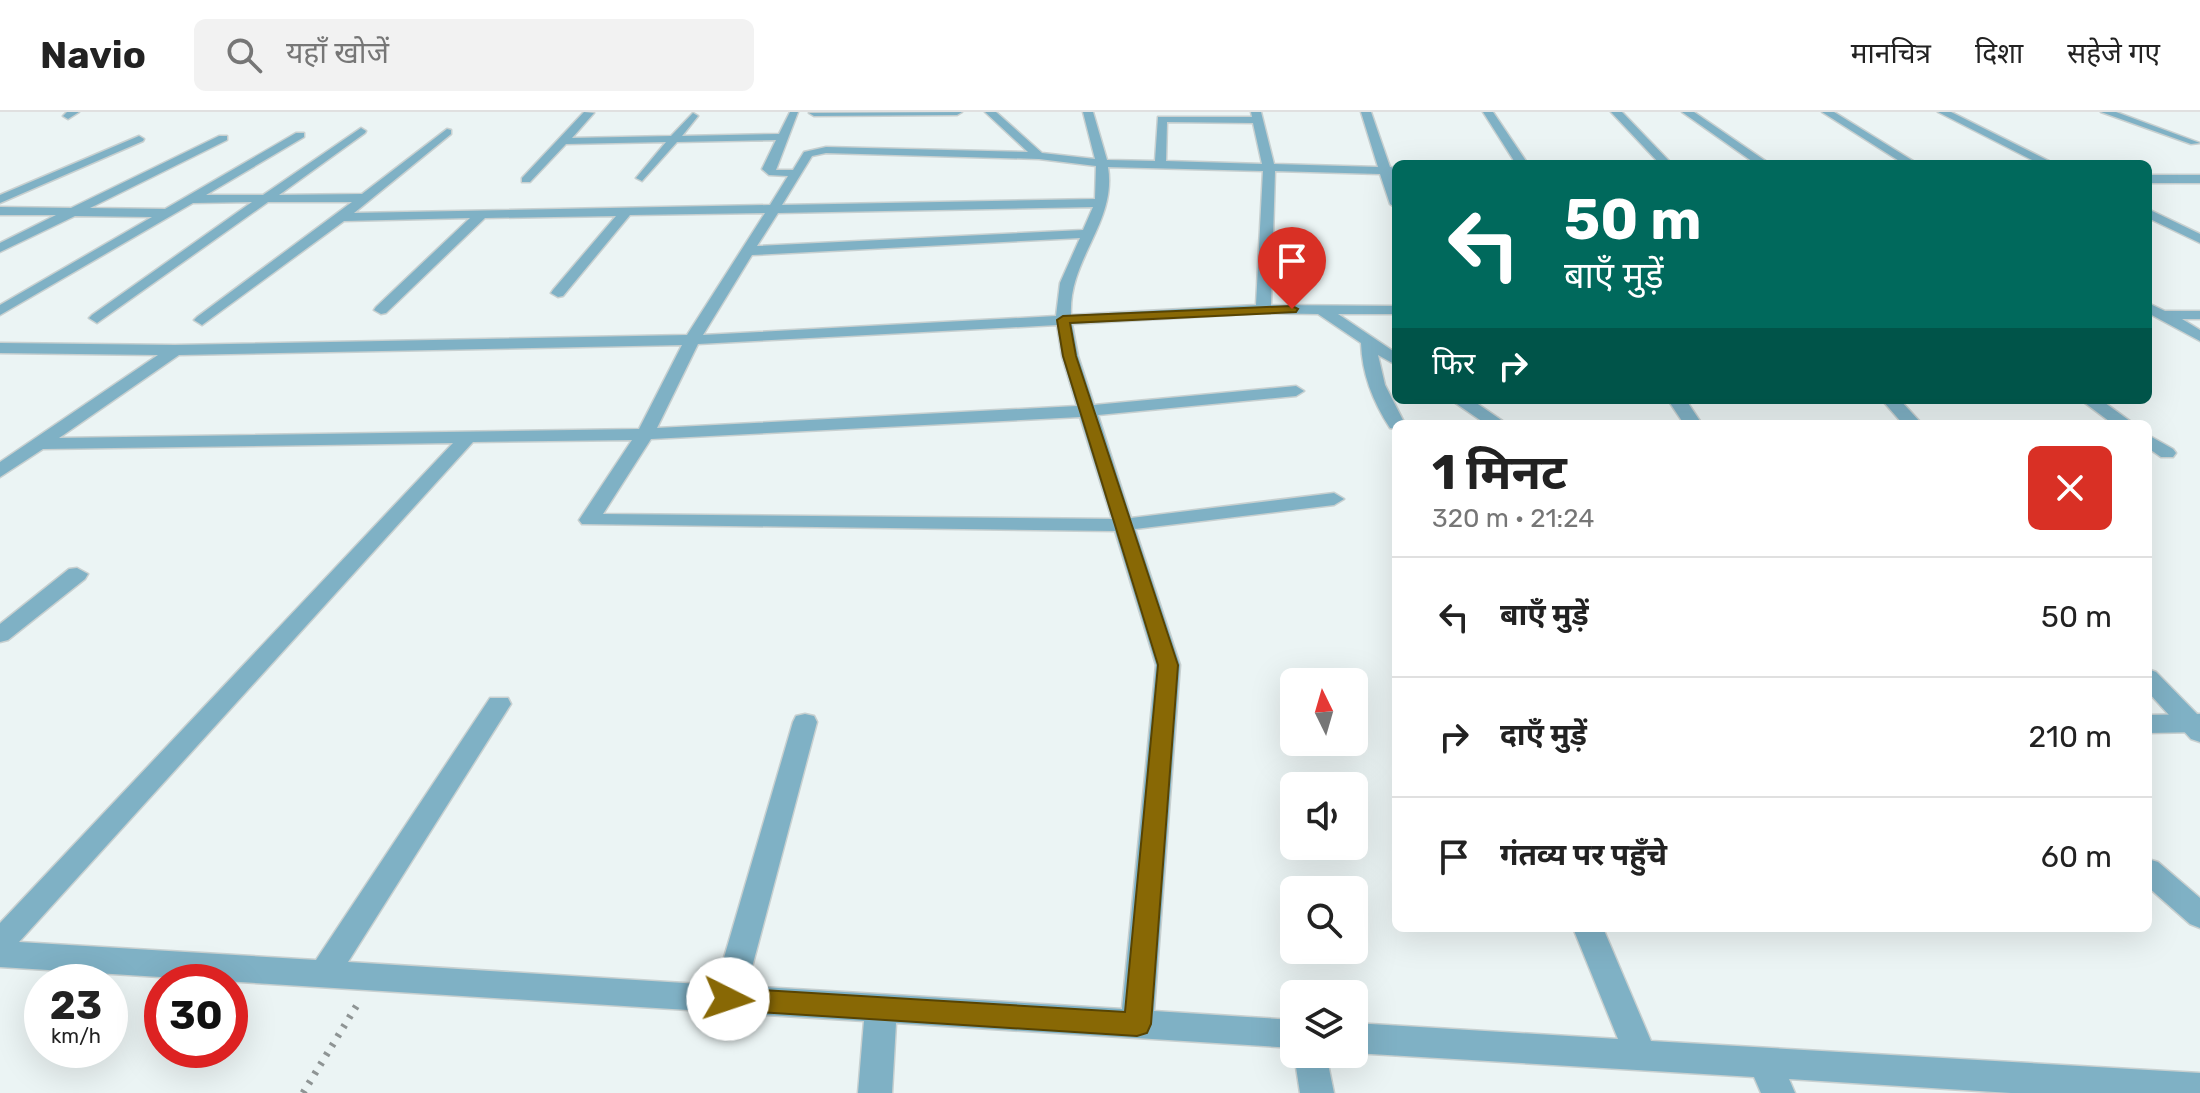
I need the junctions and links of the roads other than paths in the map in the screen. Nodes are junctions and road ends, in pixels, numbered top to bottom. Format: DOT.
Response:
graph roads {
  1 [pos="957,112"];
  2 [pos="990,112"];
  3 [pos="1088,112"];
  4 [pos="1366,112"];
  5 [pos="1488,112"];
  6 [pos="1616,112"];
  7 [pos="1687,112"];
  8 [pos="1827,112"];
  9 [pos="1943,112"];
  10 [pos="2106,112"];
  11 [pos="589,113"];
  12 [pos="794,113"];
  13 [pos="814,113"];
  14 [pos="693,116"];
  15 [pos="1257,116"];
  16 [pos="361,131"];
  17 [pos="447,132"];
  18 [pos="300,135"];
  19 [pos="783,137"];
  20 [pos="223,138"];
  21 [pos="139,139"];
  22 [pos="672,139"];
  23 [pos="563,141"];
  24 [pos="2195,142"];
  25 [pos="1039,156"];
  26 [pos="1519,160"];
  27 [pos="1662,160"];
  28 [pos="1758,160"];
  29 [pos="1905,160"];
  30 [pos="2041,160"];
  31 [pos="1100,163"];
  32 [pos="1160,165"];
  33 [pos="1269,168"];
  34 [pos="1391,171"];
  35 [pos="793,173"];
  36 [pos="642,178"];
  37 [pos="2152,179"];
  38 [pos="2200,179"];
  39 [pos="526,180"];
  40 [pos="366,198"];
  41 [pos="0,199"];
  42 [pos="191,199"];
  43 [pos="265,199"];
  44 [pos="1099,203"];
  45 [pos="774,210"];
  46 [pos="0,211"];
  47 [pos="73,212"];
  48 [pos="626,212"];
  49 [pos="167,213"];
  50 [pos="482,214"];
  51 [pos="2152,215"];
  52 [pos="341,217"];
  53 [pos="1091,234"];
  54 [pos="2200,239"];
  55 [pos="0,248"];
  56 [pos="745,251"];
  57 [pos="558,293"];
  58 [pos="1263,309"];
  59 [pos="1321,309"];
  60 [pos="381,310"];
  61 [pos="1392,310"];
  62 [pos="0,311"];
  63 [pos="2152,312"];
  64 [pos="2200,315"];
  65 [pos="97,318"];
  66 [pos="202,320"];
  67 [pos="1063,320"];
  68 [pos="2200,336"];
  69 [pos="692,340"];
  70 [pos="1369,343"];
  71 [pos="0,348"];
  72 [pos="18,349"];
  73 [pos="175,350"];
  74 [pos="1392,357"];
  75 [pos="0,360"];
  76 [pos="1296,391"];
  77 [pos="1466,404"];
  78 [pos="1895,404"];
  79 [pos="2096,404"];
  80 [pos="1088,411"];
  81 [pos="1394,420"];
  82 [pos="1492,420"];
  83 [pos="1909,420"];
  84 [pos="2119,420"];
  85 [pos="645,434"];
  86 [pos="468,437"];
  87 [pos="2152,443"];
  88 [pos="39,444"];
  89 [pos="2167,453"];
  90 [pos="0,471"];
  91 [pos="1334,499"];
  92 [pos="1122,525"];
  93 [pos="77,574"];
  94 [pos="0,635"];
  95 [pos="2152,681"];
  96 [pos="499,704"];
  97 [pos="805,722"];
  98 [pos="2152,724"];
  99 [pos="2197,726"];
  100 [pos="2152,874"];
  101 [pos="2200,916"];
  102 [pos="1590,932"];
  103 [pos="0,943"];
  104 [pos="0,954"];
  105 [pos="324,974"];
  106 [pos="728,999"];
  107 [pos="881,1009"];
  108 [pos="1137,1024"];
  109 [pos="1280,1033"];
  110 [pos="1368,1039"];
  111 [pos="1641,1055"];
  112 [pos="1313,1068"];
  113 [pos="1771,1078"];
  114 [pos="2200,1089"];
  115 [pos="875,1093"];
  116 [pos="1317,1093"];
  1 -- 13 [label="street"];
  2 -- 25 [label="street"];
  3 -- 31 [label="street"];
  4 -- 34 [label="street"];
  5 -- 26 [label="street"];
  6 -- 27 [label="street"];
  7 -- 28 [label="street"];
  8 -- 29 [label="street"];
  9 -- 30 [label="street"];
  10 -- 24 [label="street"];
  11 -- 23 [label="street"];
  12 -- 19 [label="street"];
  14 -- 22 [label="street"];
  15 -- 32 [label="street"];
  15 -- 33 [label="street"];
  16 -- 43 [label="street"];
  17 -- 40 [label="street"];
  18 -- 42 [label="street"];
  19 -- 22 [label="street"];
  19 -- 35 [label="street"];
  20 -- 47 [label="street"];
  21 -- 41 [label="street"];
  22 -- 23 [label="street"];
  22 -- 36 [label="street"];
  23 -- 39 [label="street"];
  25 -- 31 [label="street"];
  25 -- 35 [label="street"];
  31 -- 32 [label="street"];
  31 -- 44 [label="street"];
  32 -- 33 [label="street"];
  33 -- 34 [label="street"];
  33 -- 58 [label="street"];
  35 -- 45 [label="street"];
  37 -- 38 [label="street"];
  40 -- 43 [label="street"];
  40 -- 52 [label="street"];
  42 -- 43 [label="street"];
  42 -- 49 [label="street"];
  43 -- 65 [label="street"];
  44 -- 45 [label="street"];
  44 -- 53 [label="street"];
  45 -- 48 [label="street"];
  45 -- 56 [label="street"];
  46 -- 47 [label="street"];
  47 -- 49 [label="street"];
  47 -- 55 [label="street"];
  48 -- 50 [label="street"];
  48 -- 57 [label="street"];
  49 -- 62 [label="street"];
  50 -- 52 [label="street"];
  50 -- 60 [label="street"];
  51 -- 54 [label="street"];
  52 -- 66 [label="street"];
  53 -- 56 [label="street"];
  53 -- 67 [label="street"];
  56 -- 69 [label="street"];
  58 -- 59 [label="street"];
  58 -- 67 [label="street"];
  59 -- 61 [label="street"];
  59 -- 70 [label="street"];
  63 -- 64 [label="street"];
  63 -- 68 [label="street"];
  67 -- 69 [label="street"];
  67 -- 80 [label="street"];
  69 -- 73 [label="street"];
  69 -- 85 [label="street"];
  70 -- 74 [label="street"];
  70 -- 81 [label="street"];
  71 -- 72 [label="street"];
  72 -- 73 [label="street"];
  72 -- 75 [label="street"];
  73 -- 88 [label="street"];
  76 -- 80 [label="street"];
  77 -- 82 [label="street"];
  78 -- 83 [label="street"];
  79 -- 84 [label="street"];
  80 -- 85 [label="street"];
  80 -- 92 [label="street"];
  85 -- 86 [label="street"];
  85 -- 92 [label="street"];
  86 -- 88 [label="street"];
  86 -- 103 [label="street"];
  87 -- 89 [label="street"];
  88 -- 90 [label="street"];
  91 -- 92 [label="street"];
  92 -- 108 [label="street"];
  93 -- 94 [label="street"];
  95 -- 99 [label="street"];
  96 -- 105 [label="street"];
  97 -- 106 [label="street"];
  98 -- 99 [label="street"];
  100 -- 101 [label="street"];
  102 -- 111 [label="street"];
  104 -- 105 [label="street"];
  105 -- 106 [label="street"];
  106 -- 107 [label="street"];
  107 -- 108 [label="street"];
  107 -- 115 [label="street"];
  108 -- 109 [label="street"];
  110 -- 111 [label="street"];
  111 -- 113 [label="street"];
  112 -- 116 [label="street"];
  113 -- 114 [label="street"];
}
